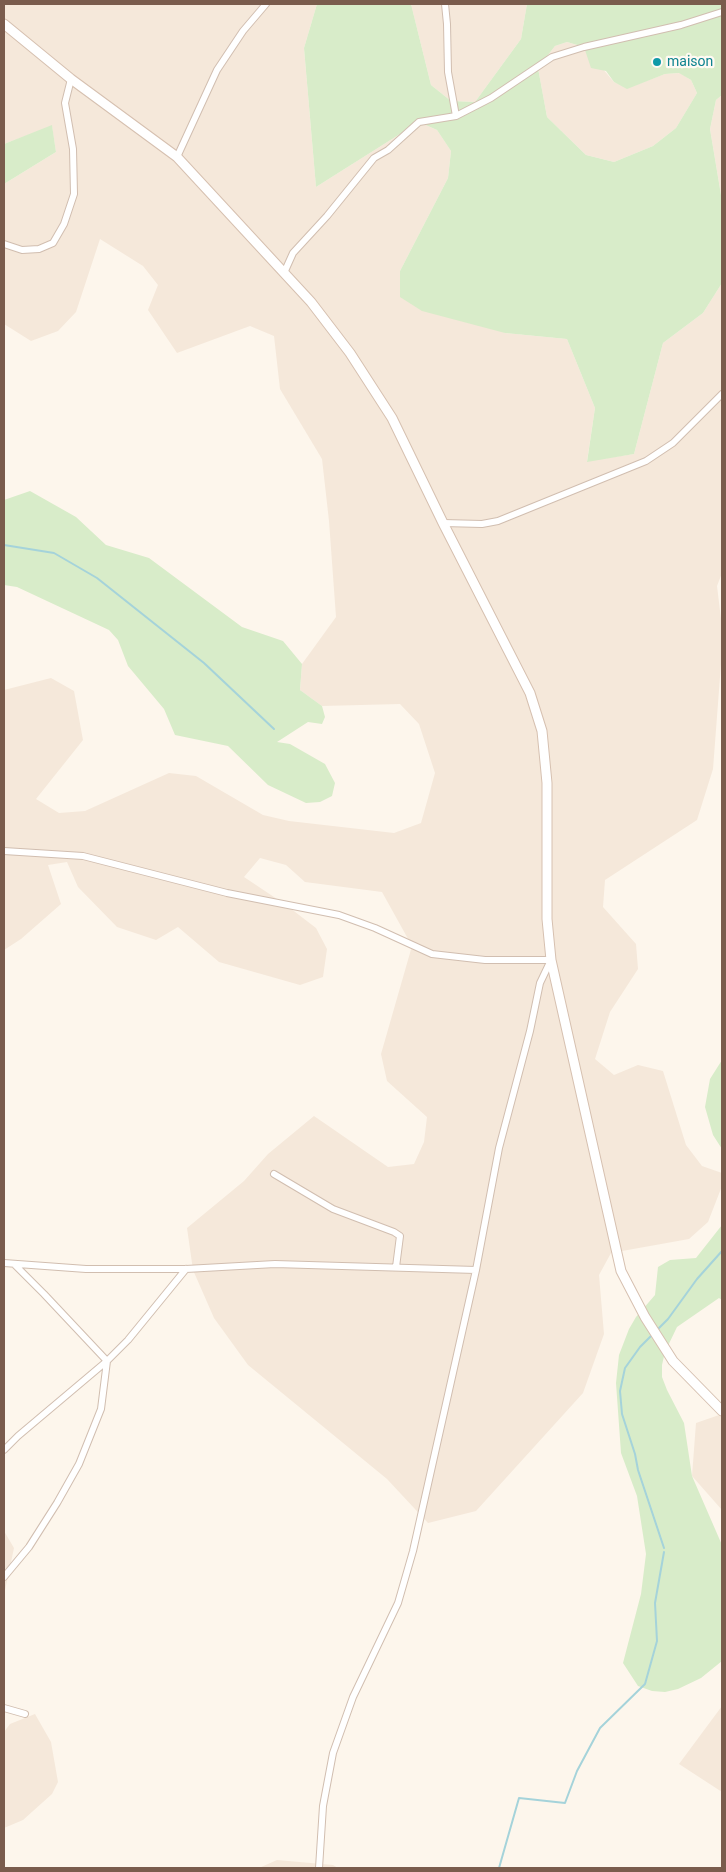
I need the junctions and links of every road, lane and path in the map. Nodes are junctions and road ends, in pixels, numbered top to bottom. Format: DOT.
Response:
graph roads {
  1 [pos="266,4"];
  2 [pos="445,4"];
  3 [pos="722,12"];
  4 [pos="4,24"];
  5 [pos="71,78"];
  6 [pos="456,116"];
  7 [pos="178,157"];
  8 [pos="4,244"];
  9 [pos="284,273"];
  10 [pos="722,394"];
  11 [pos="443,523"];
  12 [pos="4,851"];
  13 [pos="551,960"];
  14 [pos="274,1174"];
  15 [pos="4,1263"];
  16 [pos="14,1264"];
  17 [pos="396,1267"];
  18 [pos="186,1270"];
  19 [pos="476,1270"];
  20 [pos="107,1361"];
  21 [pos="722,1411"];
  22 [pos="4,1450"];
  23 [pos="4,1577"];
  24 [pos="4,1708"];
  25 [pos="25,1714"];
  26 [pos="319,1868"];
  1 -- 7 [label="street"];
  2 -- 6 [label="street"];
  3 -- 6 [label="street"];
  4 -- 5 [label="street"];
  5 -- 7 [label="street"];
  5 -- 8 [label="street"];
  6 -- 9 [label="street"];
  7 -- 9 [label="street"];
  9 -- 11 [label="street"];
  10 -- 11 [label="street"];
  11 -- 13 [label="street"];
  12 -- 13 [label="street"];
  13 -- 19 [label="street"];
  13 -- 21 [label="street"];
  14 -- 17 [label="street"];
  15 -- 16 [label="street"];
  16 -- 18 [label="street"];
  16 -- 20 [label="street"];
  17 -- 18 [label="street"];
  17 -- 19 [label="street"];
  18 -- 20 [label="street"];
  19 -- 26 [label="street"];
  20 -- 22 [label="street"];
  20 -- 23 [label="street"];
  24 -- 25 [label="street"];
}
